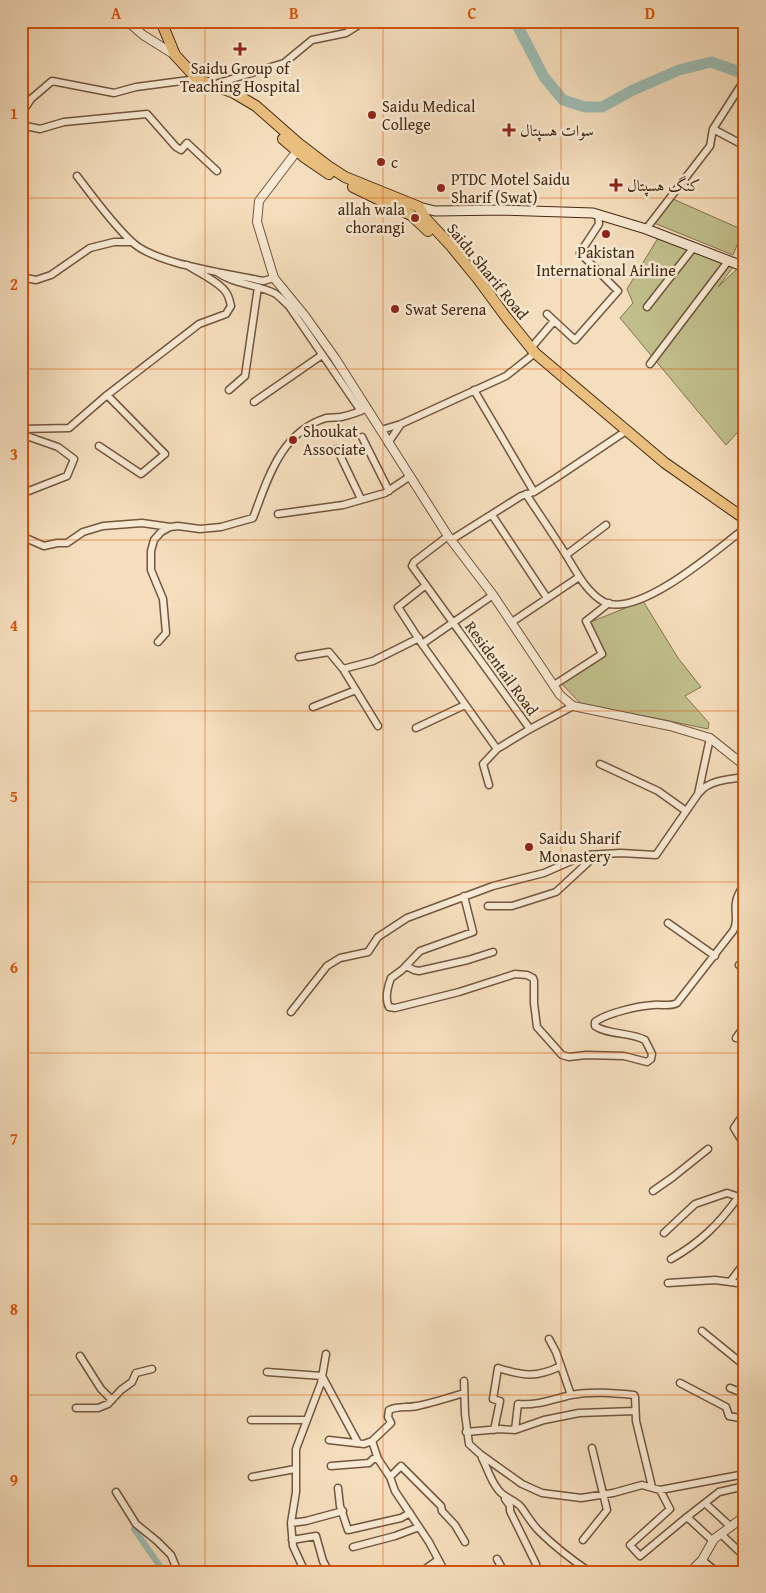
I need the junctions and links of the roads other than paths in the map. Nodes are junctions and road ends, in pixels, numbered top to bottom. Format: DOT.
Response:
graph roads {
  1 [pos="128,21"];
  2 [pos="142,21"];
  3 [pos="161,21"];
  4 [pos="365,21"];
  5 [pos="176,55"];
  6 [pos="197,79"];
  7 [pos="745,79"];
  8 [pos="212,85"];
  9 [pos="21,114"];
  10 [pos="21,125"];
  11 [pos="713,129"];
  12 [pos="745,146"];
  13 [pos="299,148"];
  14 [pos="217,170"];
  15 [pos="77,176"];
  16 [pos="415,211"];
  17 [pos="598,214"];
  18 [pos="646,229"];
  19 [pos="132,242"];
  20 [pos="694,247"];
  21 [pos="729,260"];
  22 [pos="187,265"];
  23 [pos="745,266"];
  24 [pos="216,271"];
  25 [pos="21,278"];
  26 [pos="274,278"];
  27 [pos="258,287"];
  28 [pos="647,307"];
  29 [pos="546,314"];
  30 [pos="504,318"];
  31 [pos="554,321"];
  32 [pos="533,352"];
  33 [pos="322,355"];
  34 [pos="650,364"];
  35 [pos="229,390"];
  36 [pos="474,390"];
  37 [pos="108,395"];
  38 [pos="254,402"];
  39 [pos="364,409"];
  40 [pos="402,424"];
  41 [pos="21,429"];
  42 [pos="381,430"];
  43 [pos="626,431"];
  44 [pos="21,434"];
  45 [pos="362,437"];
  46 [pos="388,443"];
  47 [pos="100,446"];
  48 [pos="337,449"];
  49 [pos="409,477"];
  50 [pos="389,490"];
  51 [pos="534,492"];
  52 [pos="21,494"];
  53 [pos="526,494"];
  54 [pos="361,499"];
  55 [pos="278,514"];
  56 [pos="492,515"];
  57 [pos="745,519"];
  58 [pos="606,525"];
  59 [pos="170,527"];
  60 [pos="745,528"];
  61 [pos="21,536"];
  62 [pos="450,538"];
  63 [pos="566,555"];
  64 [pos="579,577"];
  65 [pos="426,585"];
  66 [pos="493,596"];
  67 [pos="547,598"];
  68 [pos="609,603"];
  69 [pos="512,622"];
  70 [pos="452,623"];
  71 [pos="421,641"];
  72 [pos="158,642"];
  73 [pos="299,657"];
  74 [pos="343,668"];
  75 [pos="554,685"];
  76 [pos="356,690"];
  77 [pos="465,705"];
  78 [pos="573,706"];
  79 [pos="313,707"];
  80 [pos="378,726"];
  81 [pos="416,728"];
  82 [pos="530,729"];
  83 [pos="710,738"];
  84 [pos="497,749"];
  85 [pos="600,764"];
  86 [pos="745,766"];
  87 [pos="745,777"];
  88 [pos="489,785"];
  89 [pos="698,794"];
  90 [pos="686,812"];
  91 [pos="596,855"];
  92 [pos="745,883"];
  93 [pos="464,896"];
  94 [pos="488,906"];
  95 [pos="668,923"];
  96 [pos="493,952"];
  97 [pos="715,956"];
  98 [pos="406,966"];
  99 [pos="291,1012"];
  100 [pos="745,1024"];
  101 [pos="736,1038"];
  102 [pos="745,1112"];
  103 [pos="745,1146"];
  104 [pos="708,1149"];
  105 [pos="653,1191"];
  106 [pos="742,1198"];
  107 [pos="664,1233"];
  108 [pos="671,1259"];
  109 [pos="745,1262"];
  110 [pos="730,1282"];
  111 [pos="668,1283"];
  112 [pos="745,1284"];
  113 [pos="702,1331"];
  114 [pos="549,1339"];
  115 [pos="326,1354"];
  116 [pos="80,1356"];
  117 [pos="561,1366"];
  118 [pos="745,1366"];
  119 [pos="152,1369"];
  120 [pos="267,1372"];
  121 [pos="322,1376"];
  122 [pos="464,1381"];
  123 [pos="680,1383"];
  124 [pos="730,1388"];
  125 [pos="464,1393"];
  126 [pos="745,1394"];
  127 [pos="572,1395"];
  128 [pos="112,1400"];
  129 [pos="76,1408"];
  130 [pos="635,1411"];
  131 [pos="745,1419"];
  132 [pos="251,1420"];
  133 [pos="307,1420"];
  134 [pos="494,1430"];
  135 [pos="515,1430"];
  136 [pos="466,1432"];
  137 [pos="329,1440"];
  138 [pos="372,1441"];
  139 [pos="358,1443"];
  140 [pos="592,1448"];
  141 [pos="480,1454"];
  142 [pos="378,1459"];
  143 [pos="331,1466"];
  144 [pos="296,1469"];
  145 [pos="745,1474"];
  146 [pos="390,1477"];
  147 [pos="252,1478"];
  148 [pos="745,1486"];
  149 [pos="652,1487"];
  150 [pos="338,1488"];
  151 [pos="660,1490"];
  152 [pos="116,1492"];
  153 [pos="603,1495"];
  154 [pos="503,1496"];
  155 [pos="706,1504"];
  156 [pos="343,1510"];
  157 [pos="410,1513"];
  158 [pos="745,1516"];
  159 [pos="687,1517"];
  160 [pos="291,1524"];
  161 [pos="418,1527"];
  162 [pos="731,1527"];
  163 [pos="721,1534"];
  164 [pos="292,1540"];
  165 [pos="583,1540"];
  166 [pos="466,1542"];
  167 [pos="713,1542"];
  168 [pos="353,1547"];
  169 [pos="745,1557"];
  170 [pos="498,1559"];
  171 [pos="438,1560"];
  172 [pos="702,1560"];
  173 [pos="536,1564"];
  174 [pos="178,1572"];
  175 [pos="305,1572"];
  176 [pos="329,1572"];
  177 [pos="421,1572"];
  178 [pos="445,1572"];
  179 [pos="504,1572"];
  180 [pos="590,1572"];
  181 [pos="690,1572"];
  182 [pos="717,1572"];
  1 -- 2 [label="street"];
  1 -- 5 [label="street"];
  3 -- 5 [label="main road"];
  4 -- 8 [label="street"];
  5 -- 6 [label="main road"];
  6 -- 8 [label="main road"];
  6 -- 9 [label="street"];
  6 -- 13 [label="main road"];
  7 -- 11 [label="street"];
  8 -- 13 [label="main road"];
  10 -- 14 [label="street"];
  11 -- 12 [label="street"];
  11 -- 18 [label="street"];
  13 -- 16 [label="main road"];
  13 -- 26 [label="street"];
  15 -- 19 [label="street"];
  16 -- 17 [label="main road"];
  16 -- 30 [label="main road"];
  16 -- 30 [label="main road, Saidu Sharif Road"];
  17 -- 18 [label="main road"];
  17 -- 31 [label="street"];
  18 -- 20 [label="main road"];
  19 -- 22 [label="street"];
  19 -- 25 [label="street"];
  20 -- 21 [label="main road"];
  20 -- 28 [label="street"];
  21 -- 23 [label="main road"];
  21 -- 34 [label="street"];
  22 -- 24 [label="street"];
  22 -- 37 [label="street"];
  24 -- 26 [label="street"];
  24 -- 27 [label="street"];
  26 -- 39 [label="street"];
  27 -- 33 [label="street"];
  27 -- 35 [label="street"];
  29 -- 31 [label="street"];
  30 -- 32 [label="main road"];
  31 -- 32 [label="street"];
  32 -- 36 [label="street"];
  32 -- 43 [label="main road"];
  33 -- 38 [label="street"];
  33 -- 39 [label="street"];
  36 -- 40 [label="street"];
  36 -- 51 [label="street"];
  37 -- 41 [label="street"];
  37 -- 47 [label="street"];
  39 -- 42 [label="street"];
  39 -- 59 [label="street"];
  40 -- 42 [label="street"];
  40 -- 46 [label="street"];
  42 -- 46 [label="street"];
  43 -- 51 [label="street"];
  43 -- 57 [label="main road"];
  44 -- 52 [label="street"];
  45 -- 50 [label="street"];
  46 -- 49 [label="street"];
  48 -- 54 [label="street"];
  49 -- 50 [label="street"];
  49 -- 62 [label="street"];
  50 -- 54 [label="street"];
  51 -- 53 [label="street"];
  53 -- 56 [label="street"];
  53 -- 63 [label="street"];
  54 -- 55 [label="street"];
  56 -- 62 [label="street"];
  56 -- 67 [label="street"];
  58 -- 63 [label="street"];
  59 -- 61 [label="street"];
  59 -- 72 [label="street"];
  60 -- 68 [label="street"];
  62 -- 65 [label="street, Residentail Road"];
  62 -- 66 [label="street"];
  63 -- 64 [label="street"];
  64 -- 67 [label="street"];
  64 -- 68 [label="street"];
  65 -- 70 [label="street, Residentail Road"];
  65 -- 71 [label="street"];
  66 -- 69 [label="street"];
  66 -- 70 [label="street"];
  67 -- 69 [label="street"];
  68 -- 75 [label="street"];
  69 -- 75 [label="street"];
  70 -- 71 [label="street"];
  70 -- 82 [label="street, Residentail Road"];
  71 -- 74 [label="street"];
  71 -- 77 [label="street"];
  73 -- 74 [label="street"];
  74 -- 76 [label="street"];
  75 -- 78 [label="street"];
  76 -- 79 [label="street"];
  76 -- 80 [label="street"];
  77 -- 81 [label="street"];
  77 -- 84 [label="street"];
  78 -- 82 [label="street"];
  78 -- 83 [label="street"];
  82 -- 84 [label="street"];
  83 -- 86 [label="street"];
  83 -- 89 [label="street"];
  84 -- 88 [label="street"];
  85 -- 90 [label="street"];
  87 -- 89 [label="street"];
  89 -- 90 [label="street"];
  90 -- 91 [label="street"];
  91 -- 93 [label="street"];
  91 -- 94 [label="street"];
  92 -- 97 [label="street"];
  93 -- 98 [label="street"];
  93 -- 99 [label="street"];
  95 -- 97 [label="street"];
  96 -- 98 [label="street"];
  97 -- 98 [label="street"];
  100 -- 101 [label="street"];
  102 -- 103 [label="street"];
  104 -- 105 [label="street"];
  106 -- 107 [label="street"];
  106 -- 108 [label="street"];
  109 -- 110 [label="street"];
  110 -- 111 [label="street"];
  110 -- 112 [label="street"];
  113 -- 118 [label="street"];
  114 -- 117 [label="street"];
  115 -- 121 [label="street"];
  116 -- 128 [label="street"];
  117 -- 127 [label="street"];
  117 -- 134 [label="street"];
  119 -- 128 [label="street"];
  120 -- 121 [label="street"];
  121 -- 133 [label="street"];
  121 -- 139 [label="street"];
  122 -- 125 [label="street"];
  123 -- 131 [label="street"];
  124 -- 126 [label="street"];
  125 -- 136 [label="street"];
  125 -- 138 [label="street"];
  127 -- 130 [label="street"];
  127 -- 135 [label="street"];
  128 -- 129 [label="street"];
  130 -- 135 [label="street"];
  130 -- 149 [label="street"];
  132 -- 133 [label="street"];
  133 -- 144 [label="street"];
  134 -- 135 [label="street"];
  134 -- 136 [label="street"];
  136 -- 141 [label="street"];
  137 -- 139 [label="street"];
  138 -- 139 [label="street"];
  138 -- 142 [label="street"];
  140 -- 153 [label="street"];
  141 -- 153 [label="street"];
  141 -- 154 [label="street"];
  142 -- 143 [label="street"];
  142 -- 146 [label="street"];
  144 -- 147 [label="street"];
  144 -- 160 [label="street"];
  145 -- 151 [label="street"];
  146 -- 157 [label="street"];
  146 -- 166 [label="street"];
  148 -- 155 [label="street"];
  149 -- 151 [label="street"];
  149 -- 153 [label="street"];
  150 -- 156 [label="street"];
  151 -- 159 [label="street"];
  152 -- 174 [label="street"];
  153 -- 165 [label="street"];
  154 -- 173 [label="street"];
  154 -- 180 [label="street"];
  155 -- 159 [label="street"];
  155 -- 162 [label="street"];
  156 -- 157 [label="street"];
  156 -- 160 [label="street"];
  157 -- 161 [label="street"];
  158 -- 162 [label="street"];
  159 -- 167 [label="street"];
  160 -- 164 [label="street"];
  161 -- 168 [label="street"];
  161 -- 171 [label="street"];
  162 -- 163 [label="street"];
  163 -- 167 [label="street"];
  163 -- 169 [label="street"];
  164 -- 175 [label="street"];
  164 -- 176 [label="street"];
  167 -- 172 [label="street"];
  170 -- 179 [label="street"];
  171 -- 177 [label="street"];
  171 -- 178 [label="street"];
  172 -- 181 [label="street"];
  172 -- 182 [label="street"];
}
